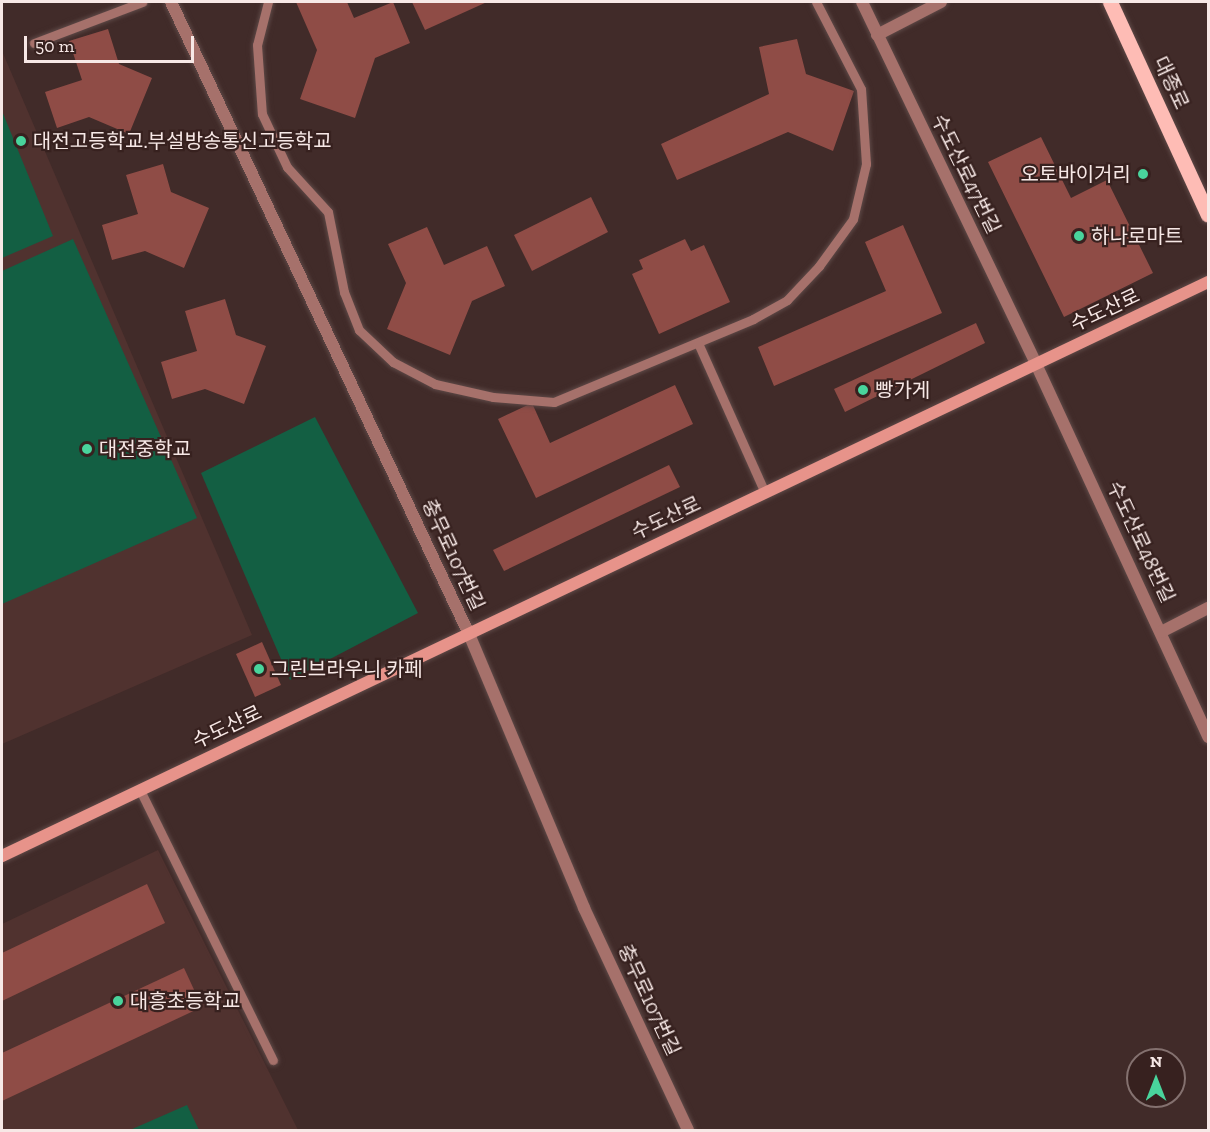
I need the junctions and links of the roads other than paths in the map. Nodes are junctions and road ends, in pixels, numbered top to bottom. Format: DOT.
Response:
graph roads {
  1 [pos="142,2"];
  2 [pos="171,2"];
  3 [pos="268,2"];
  4 [pos="816,2"];
  5 [pos="862,2"];
  6 [pos="941,2"];
  7 [pos="1110,2"];
  8 [pos="877,34"];
  9 [pos="34,43"];
  10 [pos="1209,215"];
  11 [pos="1209,282"];
  12 [pos="698,343"];
  13 [pos="1036,364"];
  14 [pos="765,493"];
  15 [pos="1209,608"];
  16 [pos="1161,632"];
  17 [pos="469,634"];
  18 [pos="1209,737"];
  19 [pos="140,790"];
  20 [pos="2,856"];
  21 [pos="273,1060"];
  22 [pos="688,1131"];
  1 -- 9 [label="lane"];
  2 -- 17 [label="street, 충무로107번길"];
  3 -- 12 [label="lane"];
  4 -- 12 [label="lane"];
  5 -- 8 [label="street, 수도산로47번길"];
  6 -- 8 [label="street"];
  7 -- 10 [label="main road, 대종로"];
  8 -- 13 [label="street, 수도산로47번길"];
  11 -- 13 [label="main road, 수도산로"];
  12 -- 14 [label="lane"];
  13 -- 14 [label="main road, 수도산로"];
  13 -- 16 [label="street, 수도산로48번길"];
  14 -- 17 [label="main road, 수도산로"];
  15 -- 16 [label="street"];
  16 -- 18 [label="street, 수도산로48번길"];
  17 -- 19 [label="main road, 수도산로"];
  17 -- 22 [label="street, 충무로107번길"];
  19 -- 20 [label="main road, 수도산로"];
  19 -- 21 [label="lane"];
}
